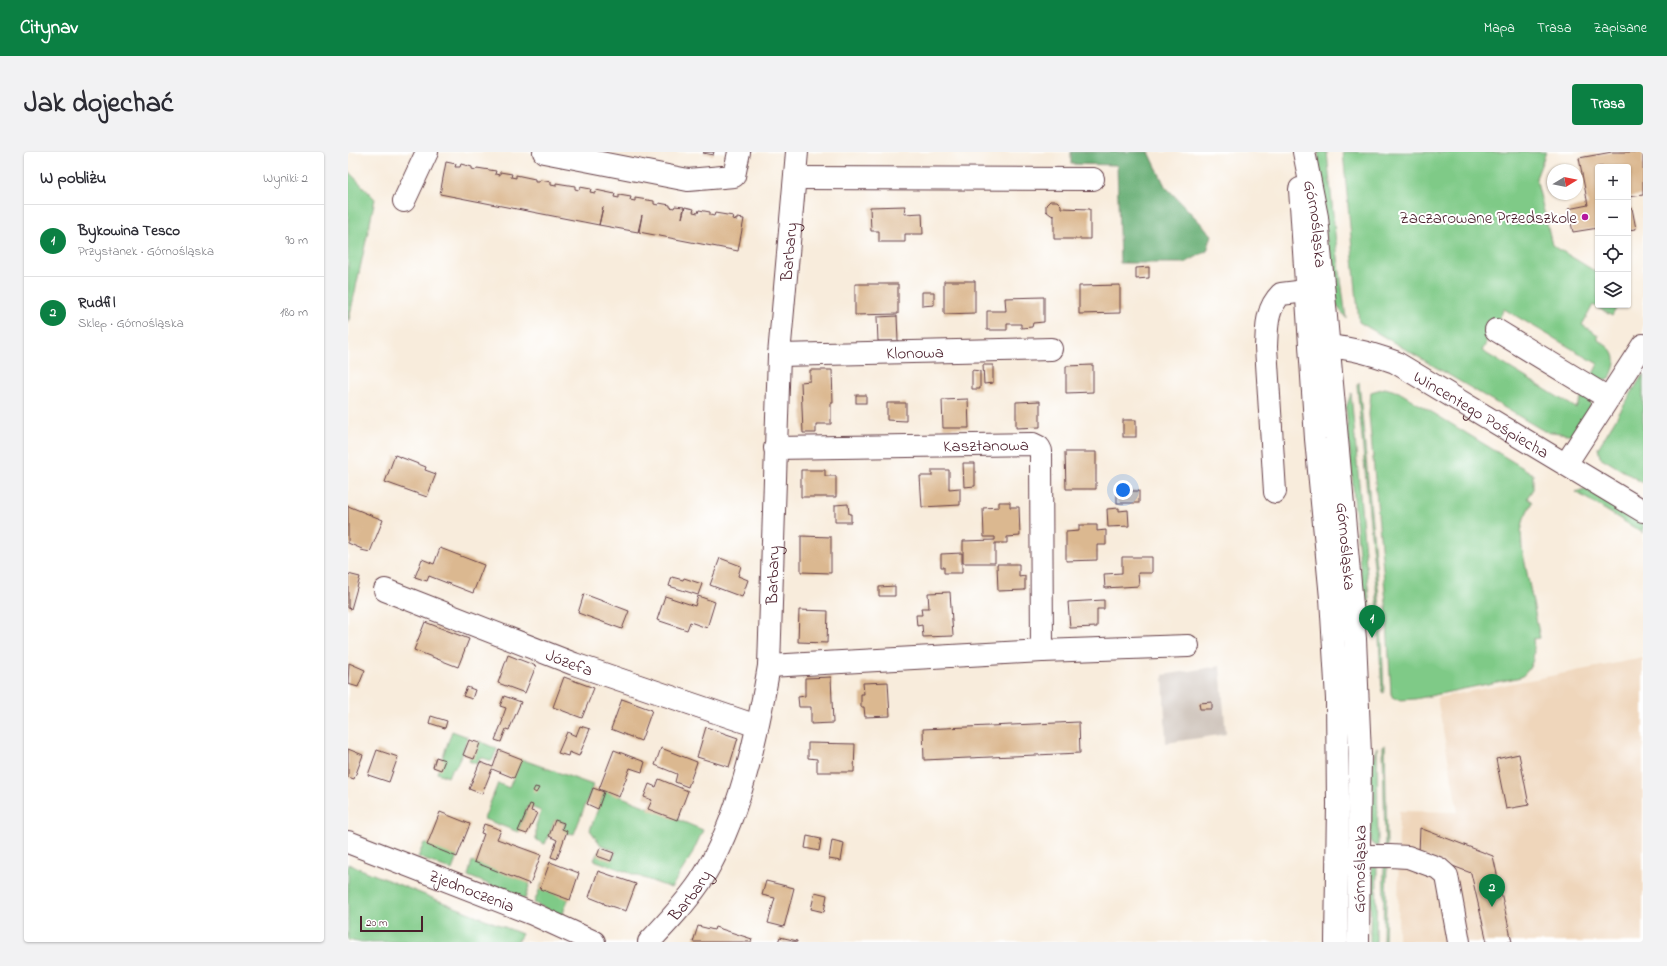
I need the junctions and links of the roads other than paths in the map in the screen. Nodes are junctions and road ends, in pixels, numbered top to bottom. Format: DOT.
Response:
graph roads {
  1 [pos="427,152"];
  2 [pos="544,152"];
  3 [pos="739,152"];
  4 [pos="797,152"];
  5 [pos="1298,152"];
  6 [pos="1304,152"];
  7 [pos="794,178"];
  8 [pos="1093,179"];
  9 [pos="404,201"];
  10 [pos="1306,291"];
  11 [pos="1496,330"];
  12 [pos="1643,344"];
  13 [pos="1319,346"];
  14 [pos="1051,349"];
  15 [pos="779,355"];
  16 [pos="1608,398"];
  17 [pos="775,448"];
  18 [pos="1566,464"];
  19 [pos="1275,492"];
  20 [pos="1643,510"];
  21 [pos="385,590"];
  22 [pos="1188,646"];
  23 [pos="1042,651"];
  24 [pos="769,666"];
  25 [pos="757,726"];
  26 [pos="348,842"];
  27 [pos="1360,856"];
  28 [pos="594,942"];
  29 [pos="649,942"];
  30 [pos="1336,942"];
  31 [pos="1358,942"];
  32 [pos="1459,942"];
  1 -- 9 [label="street"];
  2 -- 3 [label="street"];
  4 -- 7 [label="street, Barbary"];
  5 -- 10 [label="street, Górnośląska"];
  6 -- 13 [label="street, Górnośląska"];
  7 -- 8 [label="street"];
  7 -- 15 [label="street, Barbary"];
  10 -- 13 [label="street, Górnośląska"];
  10 -- 19 [label="street"];
  11 -- 16 [label="street"];
  12 -- 16 [label="street"];
  13 -- 18 [label="street, Wincentego Pośpiecha"];
  13 -- 27 [label="street, Górnośląska"];
  13 -- 30 [label="street, Górnośląska"];
  14 -- 15 [label="street, Klonowa"];
  15 -- 17 [label="street, Barbary"];
  16 -- 18 [label="street"];
  17 -- 23 [label="street, Kasztanowa"];
  17 -- 24 [label="street, Barbary"];
  18 -- 20 [label="street, Wincentego Pośpiecha"];
  21 -- 25 [label="street, Józefa"];
  22 -- 23 [label="street"];
  23 -- 24 [label="street"];
  24 -- 25 [label="street, Barbary"];
  25 -- 29 [label="street, Barbary"];
  26 -- 28 [label="street, Zjednoczenia"];
  27 -- 31 [label="street, Górnośląska"];
  27 -- 32 [label="street"];
}
